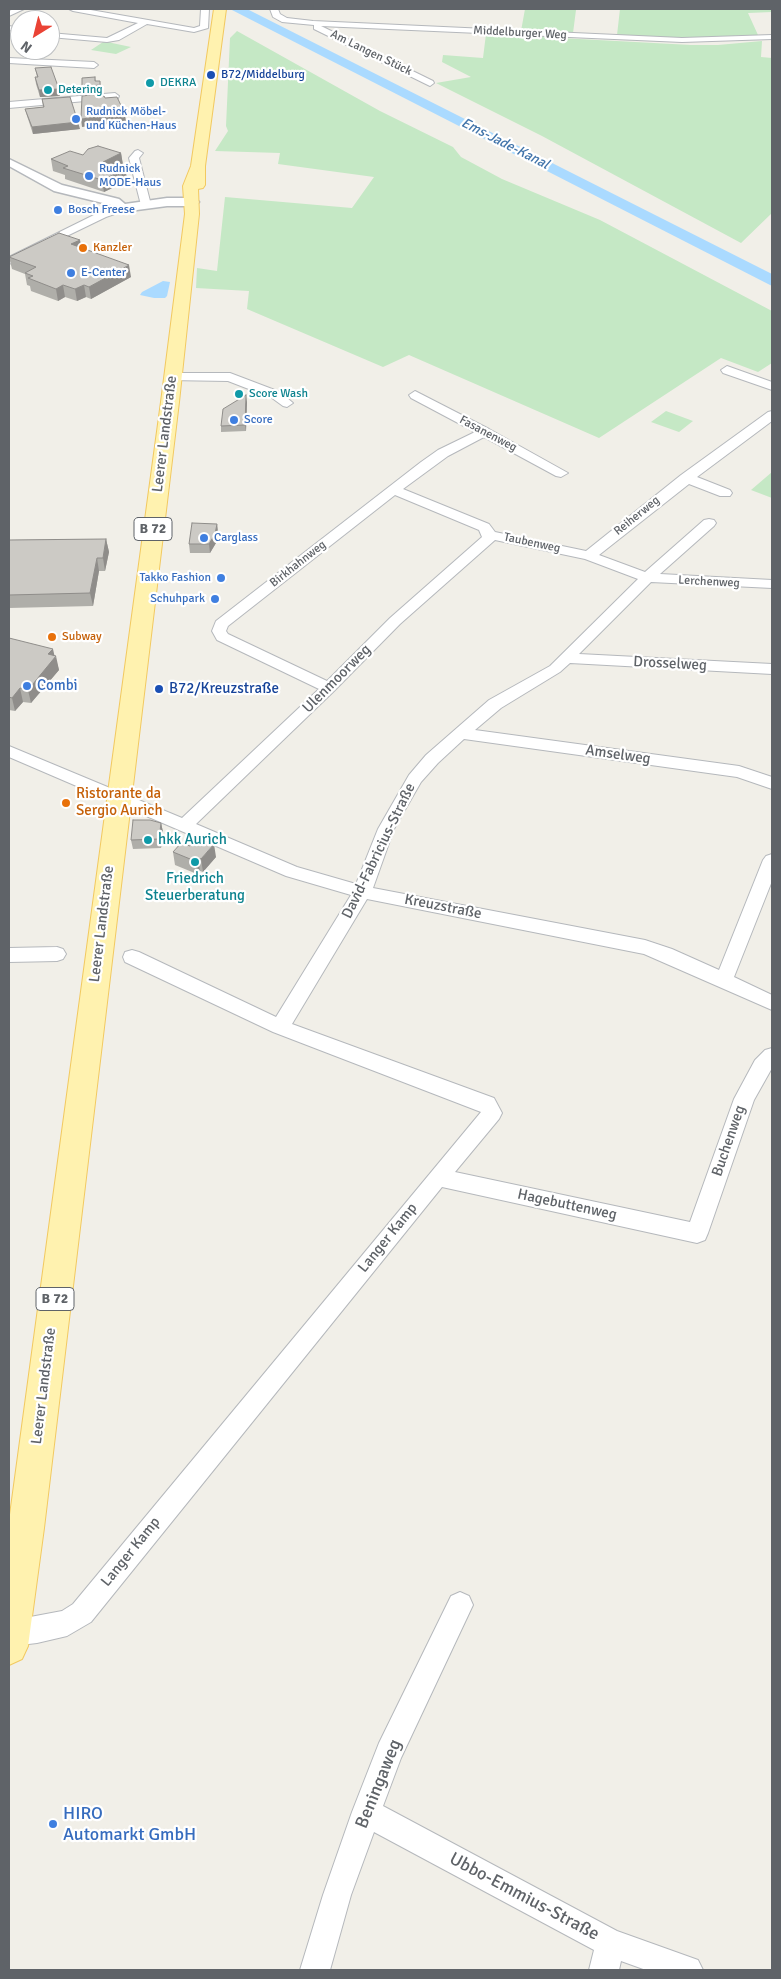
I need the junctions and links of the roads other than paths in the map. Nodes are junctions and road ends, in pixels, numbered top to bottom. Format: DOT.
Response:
graph roads {
  1 [pos="20,9"];
  2 [pos="73,9"];
  3 [pos="205,9"];
  4 [pos="220,9"];
  5 [pos="274,9"];
  6 [pos="9,14"];
  7 [pos="146,22"];
  8 [pos="313,23"];
  9 [pos="60,36"];
  10 [pos="772,36"];
  11 [pos="9,60"];
  12 [pos="94,65"];
  13 [pos="430,83"];
  14 [pos="115,96"];
  15 [pos="9,105"];
  16 [pos="138,153"];
  17 [pos="9,162"];
  18 [pos="148,205"];
  19 [pos="192,205"];
  20 [pos="118,210"];
  21 [pos="9,261"];
  22 [pos="727,370"];
  23 [pos="172,377"];
  24 [pos="772,386"];
  25 [pos="415,395"];
  26 [pos="287,403"];
  27 [pos="772,415"];
  28 [pos="485,432"];
  29 [pos="561,473"];
  30 [pos="686,478"];
  31 [pos="394,490"];
  32 [pos="725,493"];
  33 [pos="709,523"];
  34 [pos="490,535"];
  35 [pos="589,556"];
  36 [pos="647,578"];
  37 [pos="772,584"];
  38 [pos="568,658"];
  39 [pos="772,669"];
  40 [pos="329,688"];
  41 [pos="463,734"];
  42 [pos="9,751"];
  43 [pos="772,783"];
  44 [pos="118,797"];
  45 [pos="184,826"];
  46 [pos="772,860"];
  47 [pos="362,892"];
  48 [pos="57,954"];
  49 [pos="9,955"];
  50 [pos="132,957"];
  51 [pos="724,980"];
  52 [pos="772,1003"];
  53 [pos="280,1028"];
  54 [pos="772,1056"];
  55 [pos="438,1177"];
  56 [pos="697,1233"];
  57 [pos="460,1605"];
  58 [pos="10,1640"];
  59 [pos="366,1812"];
  60 [pos="607,1956"];
  61 [pos="315,1970"];
  62 [pos="688,1970"];
  1 -- 6 [label="street"];
  2 -- 7 [label="street"];
  3 -- 7 [label="street"];
  4 -- 19 [label="main road, Leerer Landstraße / B 72"];
  5 -- 8 [label="street, Middelburger Weg"];
  7 -- 9 [label="street"];
  8 -- 10 [label="street, Middelburger Weg"];
  8 -- 13 [label="street, Am Langen Stück"];
  11 -- 12 [label="street"];
  14 -- 15 [label="street"];
  16 -- 18 [label="street"];
  17 -- 20 [label="street"];
  18 -- 19 [label="street"];
  18 -- 20 [label="street"];
  19 -- 23 [label="main road, Leerer Landstraße / B 72"];
  20 -- 21 [label="street"];
  22 -- 24 [label="street"];
  23 -- 26 [label="street"];
  23 -- 44 [label="main road, Leerer Landstraße / B 72"];
  25 -- 28 [label="street, Fasanenweg"];
  27 -- 30 [label="street, Reiherweg"];
  28 -- 29 [label="street, Fasanenweg"];
  28 -- 31 [label="street, Birkhahnweg"];
  30 -- 32 [label="street"];
  30 -- 35 [label="street, Reiherweg"];
  31 -- 34 [label="street, Taubenweg"];
  31 -- 40 [label="street, Birkhahnweg"];
  33 -- 36 [label="street, David-Fabricius-Straße"];
  34 -- 35 [label="street, Taubenweg"];
  34 -- 40 [label="street, Ulenmoorweg"];
  35 -- 36 [label="street, Taubenweg"];
  36 -- 37 [label="street, Lerchenweg"];
  36 -- 38 [label="street, David-Fabricius-Straße"];
  38 -- 39 [label="street, Drosselweg"];
  38 -- 41 [label="street, David-Fabricius-Straße"];
  40 -- 45 [label="street, Ulenmoorweg"];
  41 -- 43 [label="street, Amselweg"];
  41 -- 47 [label="street, David-Fabricius-Straße"];
  42 -- 44 [label="street, Kreuzstraße"];
  44 -- 45 [label="street, Kreuzstraße"];
  44 -- 58 [label="main road, Leerer Landstraße / B 72"];
  45 -- 47 [label="street, Kreuzstraße"];
  46 -- 51 [label="street"];
  47 -- 51 [label="street, Kreuzstraße"];
  47 -- 53 [label="street, David-Fabricius-Straße"];
  48 -- 49 [label="street"];
  50 -- 53 [label="street, Langer Kamp"];
  51 -- 52 [label="street, Kreuzstraße"];
  53 -- 55 [label="street, Langer Kamp"];
  54 -- 56 [label="street, Buchenweg"];
  55 -- 56 [label="street, Hagebuttenweg"];
  55 -- 58 [label="street, Langer Kamp"];
  57 -- 59 [label="street, Beningaweg"];
  59 -- 60 [label="street, Ubbo-Emmius-Straße"];
  59 -- 61 [label="street, Beningaweg"];
  60 -- 62 [label="street, Ubbo-Emmius-Straße"];
}
